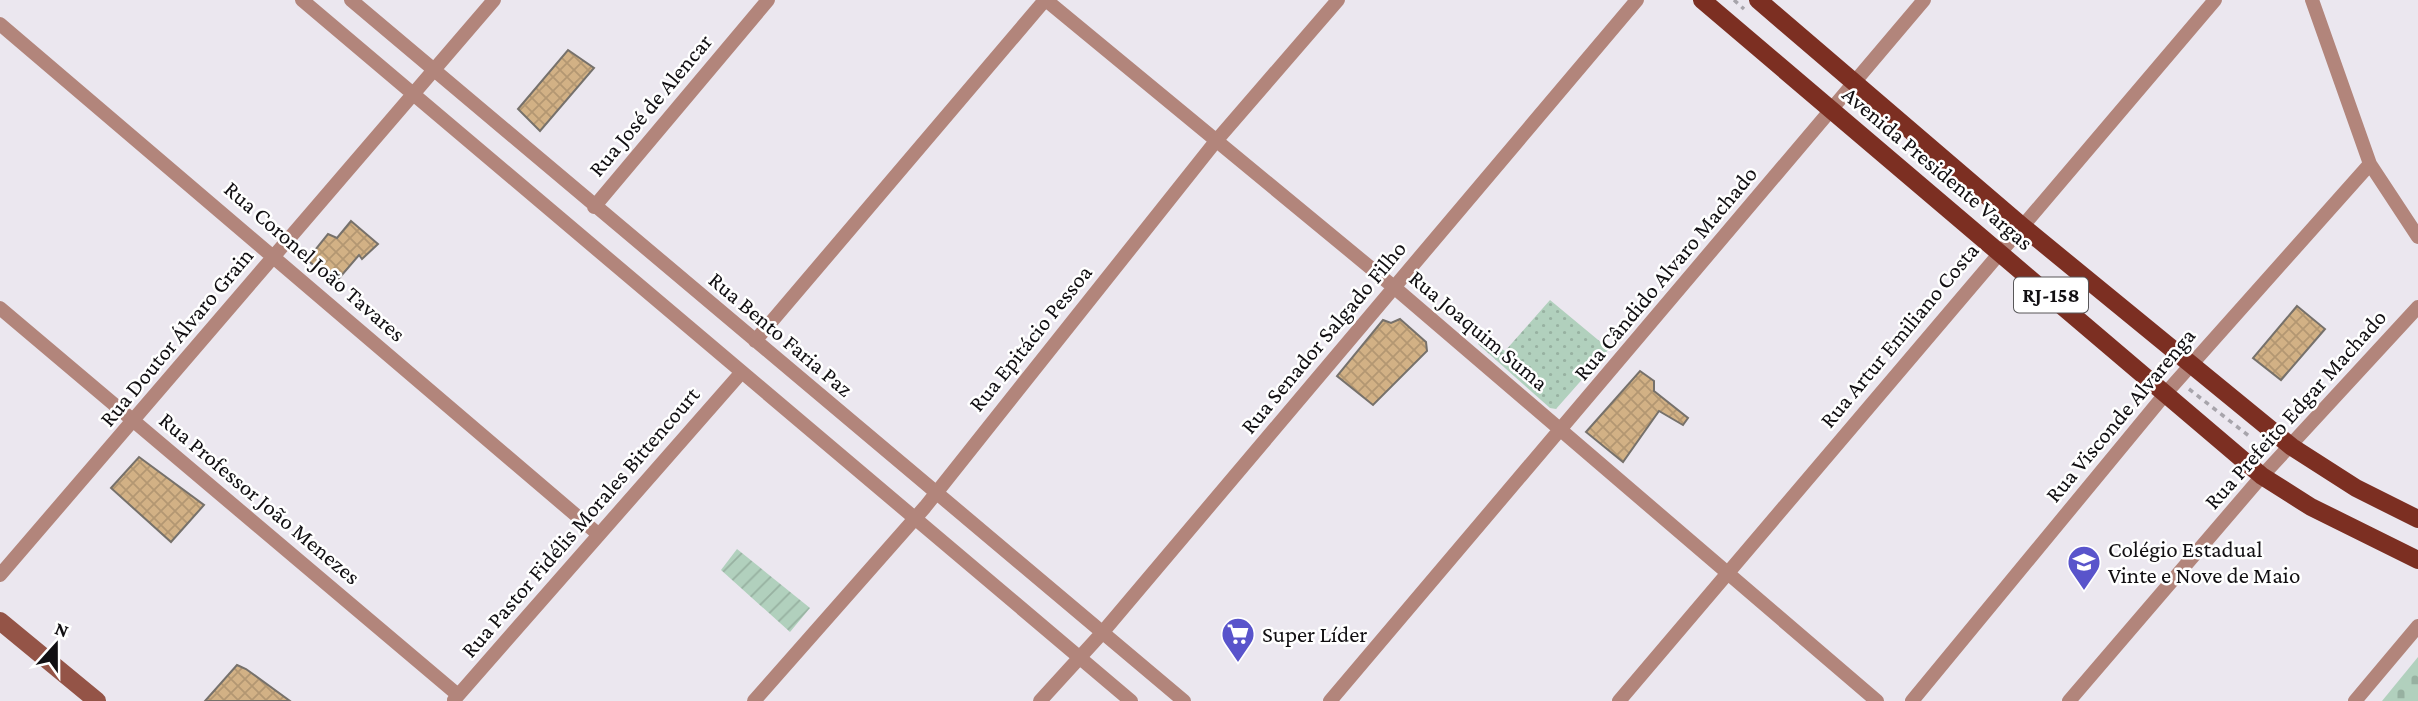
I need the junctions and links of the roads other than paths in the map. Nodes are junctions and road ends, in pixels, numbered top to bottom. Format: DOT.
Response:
graph roads {
  1 [pos="302,0"];
  2 [pos="351,0"];
  3 [pos="494,0"];
  4 [pos="768,0"];
  5 [pos="1046,0"];
  6 [pos="1338,0"];
  7 [pos="1637,0"];
  8 [pos="1702,0"];
  9 [pos="1758,0"];
  10 [pos="1924,0"];
  11 [pos="2215,0"];
  12 [pos="2312,0"];
  13 [pos="0,24"];
  14 [pos="435,71"];
  15 [pos="1853,84"];
  16 [pos="415,94"];
  17 [pos="1832,110"];
  18 [pos="1216,141"];
  19 [pos="2370,164"];
  20 [pos="594,206"];
  21 [pos="2022,226"];
  22 [pos="2418,237"];
  23 [pos="2000,252"];
  24 [pos="275,256"];
  25 [pos="1395,288"];
  26 [pos="2418,307"];
  27 [pos="0,308"];
  28 [pos="755,341"];
  29 [pos="2190,365"];
  30 [pos="741,373"];
  31 [pos="2166,393"];
  32 [pos="135,422"];
  33 [pos="1562,430"];
  34 [pos="2292,447"];
  35 [pos="2262,476"];
  36 [pos="937,492"];
  37 [pos="915,519"];
  38 [pos="2418,519"];
  39 [pos="598,534"];
  40 [pos="2418,561"];
  41 [pos="1728,573"];
  42 [pos="0,575"];
  43 [pos="0,621"];
  44 [pos="2418,626"];
  45 [pos="1102,633"];
  46 [pos="1078,656"];
  47 [pos="456,698"];
  48 [pos="97,701"];
  49 [pos="754,701"];
  50 [pos="1040,701"];
  51 [pos="1131,701"];
  52 [pos="1184,701"];
  53 [pos="1330,701"];
  54 [pos="1619,701"];
  55 [pos="1877,701"];
  56 [pos="1912,701"];
  57 [pos="2068,701"];
  58 [pos="2354,701"];
  1 -- 16 [label="street"];
  2 -- 14 [label="street, Rua Bento Faria Paz"];
  3 -- 14 [label="street, Rua Doutor Álvaro Grain"];
  4 -- 20 [label="street, Rua José de Alencar"];
  5 -- 18 [label="street, Rua Joaquim Suma"];
  5 -- 28 [label="street"];
  6 -- 18 [label="street, Rua Epitácio Pessoa"];
  7 -- 25 [label="street, Rua Senador Salgado Filho"];
  8 -- 17 [label="main road, Avenida Presidente Vargas / RJ-158"];
  9 -- 15 [label="main road, Avenida Presidente Vargas / RJ-158"];
  10 -- 15 [label="street, Rua Cândido Alvaro Machado"];
  11 -- 21 [label="street, Rua Artur Emiliano Costa"];
  12 -- 19 [label="street"];
  13 -- 24 [label="street, Rua Coronel João Tavares"];
  14 -- 16 [label="street, Rua Doutor Álvaro Grain"];
  14 -- 20 [label="street, Rua Bento Faria Paz"];
  15 -- 17 [label="street, Rua Cândido Alvaro Machado"];
  15 -- 21 [label="main road, Avenida Presidente Vargas / RJ-158"];
  16 -- 24 [label="street, Rua Doutor Álvaro Grain"];
  16 -- 30 [label="street"];
  17 -- 23 [label="main road, Avenida Presidente Vargas / RJ-158"];
  17 -- 33 [label="street, Rua Cândido Alvaro Machado"];
  18 -- 25 [label="street, Rua Joaquim Suma"];
  18 -- 36 [label="street, Rua Epitácio Pessoa"];
  19 -- 22 [label="street"];
  19 -- 29 [label="street, Rua Visconde Alvarenga"];
  20 -- 28 [label="street, Rua Bento Faria Paz"];
  21 -- 23 [label="street, Rua Artur Emiliano Costa"];
  21 -- 29 [label="main road, Avenida Presidente Vargas / RJ-158"];
  23 -- 31 [label="main road, Avenida Presidente Vargas / RJ-158"];
  23 -- 41 [label="street, Rua Artur Emiliano Costa"];
  24 -- 32 [label="street, Rua Doutor Álvaro Grain"];
  24 -- 39 [label="street, Rua Coronel João Tavares"];
  25 -- 33 [label="street, Rua Joaquim Suma"];
  25 -- 45 [label="street, Rua Senador Salgado Filho"];
  26 -- 34 [label="street, Rua Prefeito Edgar Machado"];
  27 -- 32 [label="street, Rua Professor João Menezes"];
  28 -- 36 [label="street, Rua Bento Faria Paz"];
  29 -- 31 [label="street, Rua Visconde Alvarenga"];
  29 -- 34 [label="main road, Avenida Presidente Vargas / RJ-158"];
  30 -- 37 [label="street"];
  30 -- 39 [label="street, Rua Pastor Fidélis Morales Bittencourt"];
  31 -- 35 [label="main road, Avenida Presidente Vargas / RJ-158"];
  31 -- 56 [label="street, Rua Visconde Alvarenga"];
  32 -- 42 [label="street, Rua Doutor Álvaro Grain"];
  32 -- 47 [label="street, Rua Professor João Menezes"];
  33 -- 41 [label="street, Rua Joaquim Suma"];
  33 -- 53 [label="street, Rua Cândido Alvaro Machado"];
  34 -- 35 [label="street, Rua Prefeito Edgar Machado"];
  34 -- 38 [label="main road, Avenida Presidente Vargas / RJ-158"];
  35 -- 40 [label="main road, Avenida Presidente Vargas / RJ-158"];
  35 -- 57 [label="street, Rua Prefeito Edgar Machado"];
  36 -- 37 [label="street, Rua Epitácio Pessoa"];
  36 -- 45 [label="street, Rua Bento Faria Paz"];
  37 -- 46 [label="street"];
  37 -- 49 [label="street, Rua Epitácio Pessoa"];
  39 -- 47 [label="street, Rua Pastor Fidélis Morales Bittencourt"];
  41 -- 54 [label="street, Rua Artur Emiliano Costa"];
  41 -- 55 [label="street, Rua Joaquim Suma"];
  43 -- 48 [label="main road"];
  44 -- 58 [label="street"];
  45 -- 46 [label="street, Rua Senador Salgado Filho"];
  45 -- 52 [label="street, Rua Bento Faria Paz"];
  46 -- 50 [label="street, Rua Senador Salgado Filho"];
  46 -- 51 [label="street"];
}
